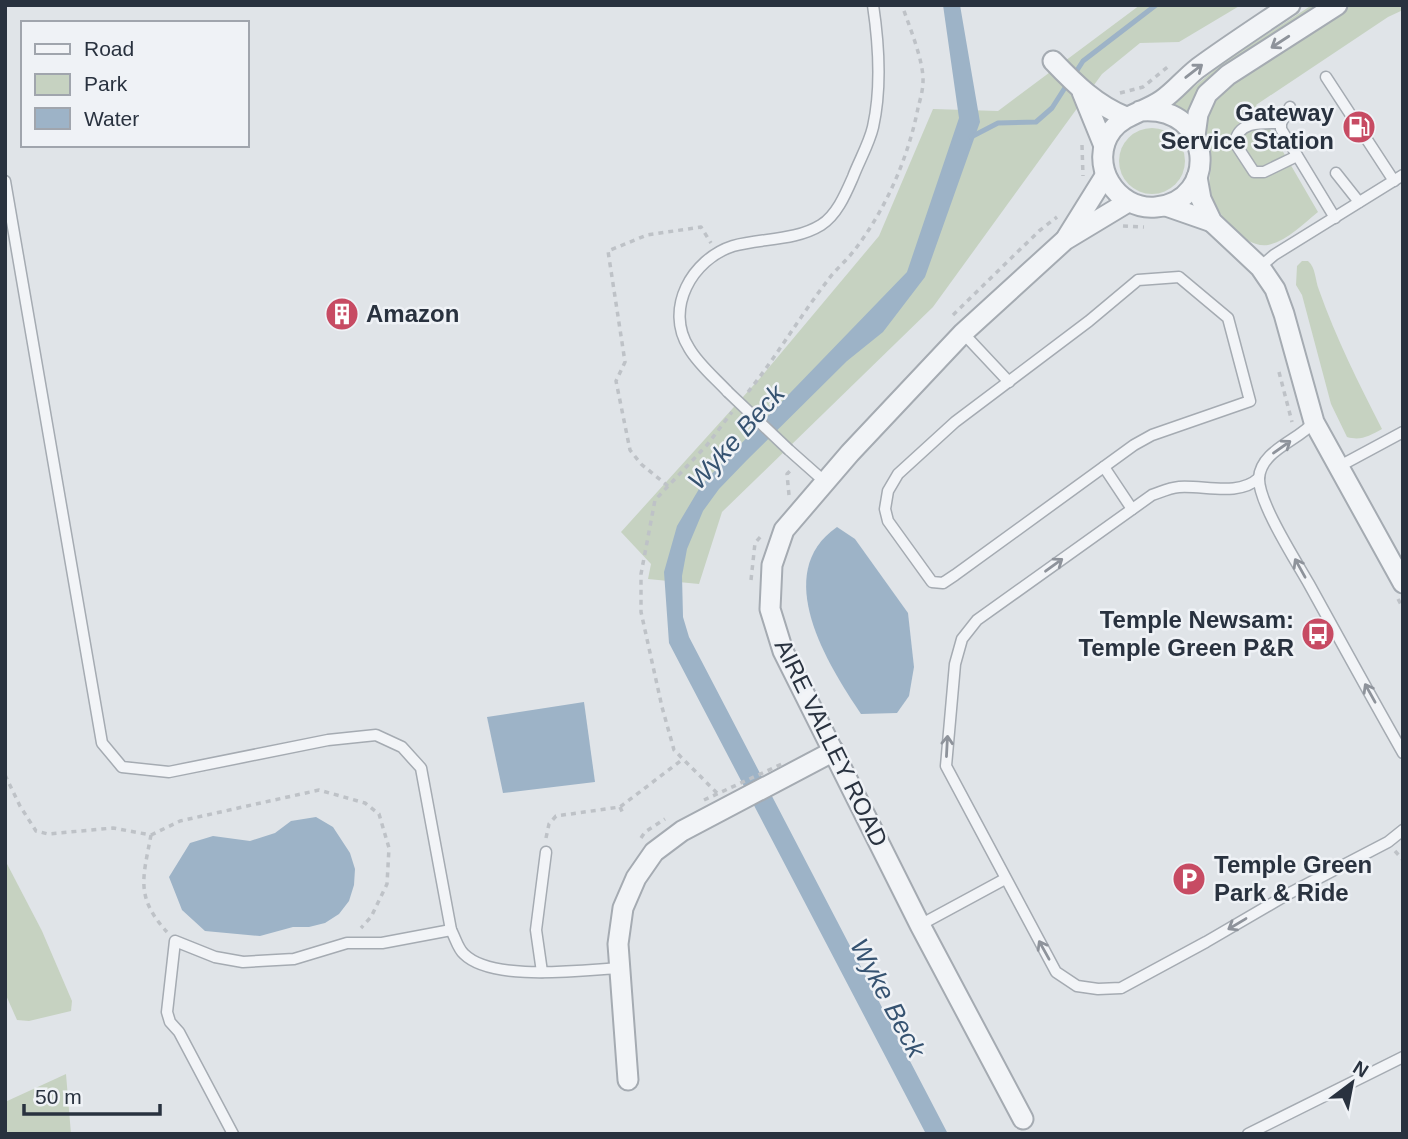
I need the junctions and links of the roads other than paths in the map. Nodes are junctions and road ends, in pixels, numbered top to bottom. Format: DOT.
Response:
graph roads {
  1 [pos="873,5"];
  2 [pos="1290,5"];
  3 [pos="1337,5"];
  4 [pos="1053,61"];
  5 [pos="1326,78"];
  6 [pos="1080,89"];
  7 [pos="1290,107"];
  8 [pos="1133,114"];
  9 [pos="1281,123"];
  10 [pos="1195,136"];
  11 [pos="1104,146"];
  12 [pos="1297,156"];
  13 [pos="1336,173"];
  14 [pos="1105,176"];
  15 [pos="1197,177"];
  16 [pos="1398,178"];
  17 [pos="5,181"];
  18 [pos="1128,202"];
  19 [pos="1359,202"];
  20 [pos="1167,206"];
  21 [pos="1335,218"];
  22 [pos="1212,222"];
  23 [pos="1065,240"];
  24 [pos="1260,267"];
  25 [pos="963,333"];
  26 [pos="1009,382"];
  27 [pos="1314,422"];
  28 [pos="1403,432"];
  29 [pos="1104,467"];
  30 [pos="1338,467"];
  31 [pos="1259,478"];
  32 [pos="824,481"];
  33 [pos="1132,509"];
  34 [pos="1403,583"];
  35 [pos="834,751"];
  36 [pos="1403,753"];
  37 [pos="1403,830"];
  38 [pos="546,852"];
  39 [pos="1005,879"];
  40 [pos="920,925"];
  41 [pos="451,930"];
  42 [pos="620,968"];
  43 [pos="542,972"];
  44 [pos="1403,1057"];
  45 [pos="628,1080"];
  46 [pos="1023,1119"];
  47 [pos="233,1134"];
  48 [pos="1248,1134"];
  1 -- 32 [label="lane, bridge"];
  8 -- 2 [label="street, one-way"];
  3 -- 10 [label="street, one-way"];
  4 -- 6 [label="street"];
  5 -- 16 [label="lane"];
  6 -- 8 [label="street"];
  6 -- 11 [label="street"];
  7 -- 9 [label="lane"];
  8 -- 10 [label="street"];
  8 -- 11 [label="street"];
  9 -- 12 [label="lane"];
  9 -- 12 [label="lane"];
  10 -- 15 [label="street"];
  11 -- 14 [label="street"];
  12 -- 21 [label="lane"];
  13 -- 19 [label="lane"];
  14 -- 18 [label="street"];
  14 -- 23 [label="street, AIRE VALLEY ROAD"];
  15 -- 20 [label="street"];
  15 -- 22 [label="street"];
  16 -- 19 [label="lane"];
  17 -- 41 [label="lane"];
  18 -- 20 [label="street"];
  18 -- 23 [label="street, AIRE VALLEY ROAD"];
  19 -- 21 [label="lane"];
  20 -- 22 [label="street"];
  21 -- 24 [label="lane"];
  22 -- 24 [label="street"];
  23 -- 25 [label="street, AIRE VALLEY ROAD"];
  24 -- 27 [label="street"];
  25 -- 26 [label="lane"];
  25 -- 32 [label="street, AIRE VALLEY ROAD"];
  26 -- 29 [label="lane"];
  26 -- 29 [label="lane"];
  27 -- 30 [label="street"];
  31 -- 27 [label="lane, one-way"];
  28 -- 30 [label="lane"];
  29 -- 33 [label="lane"];
  30 -- 34 [label="street"];
  31 -- 33 [label="lane"];
  36 -- 31 [label="lane, one-way"];
  32 -- 35 [label="street, AIRE VALLEY ROAD"];
  39 -- 33 [label="lane, one-way"];
  35 -- 40 [label="street, AIRE VALLEY ROAD"];
  35 -- 42 [label="street"];
  37 -- 39 [label="lane, one-way"];
  38 -- 43 [label="lane"];
  39 -- 40 [label="lane"];
  40 -- 46 [label="street, AIRE VALLEY ROAD"];
  41 -- 43 [label="lane"];
  41 -- 47 [label="lane"];
  42 -- 43 [label="lane"];
  42 -- 45 [label="street"];
  44 -- 48 [label="lane"];
}
